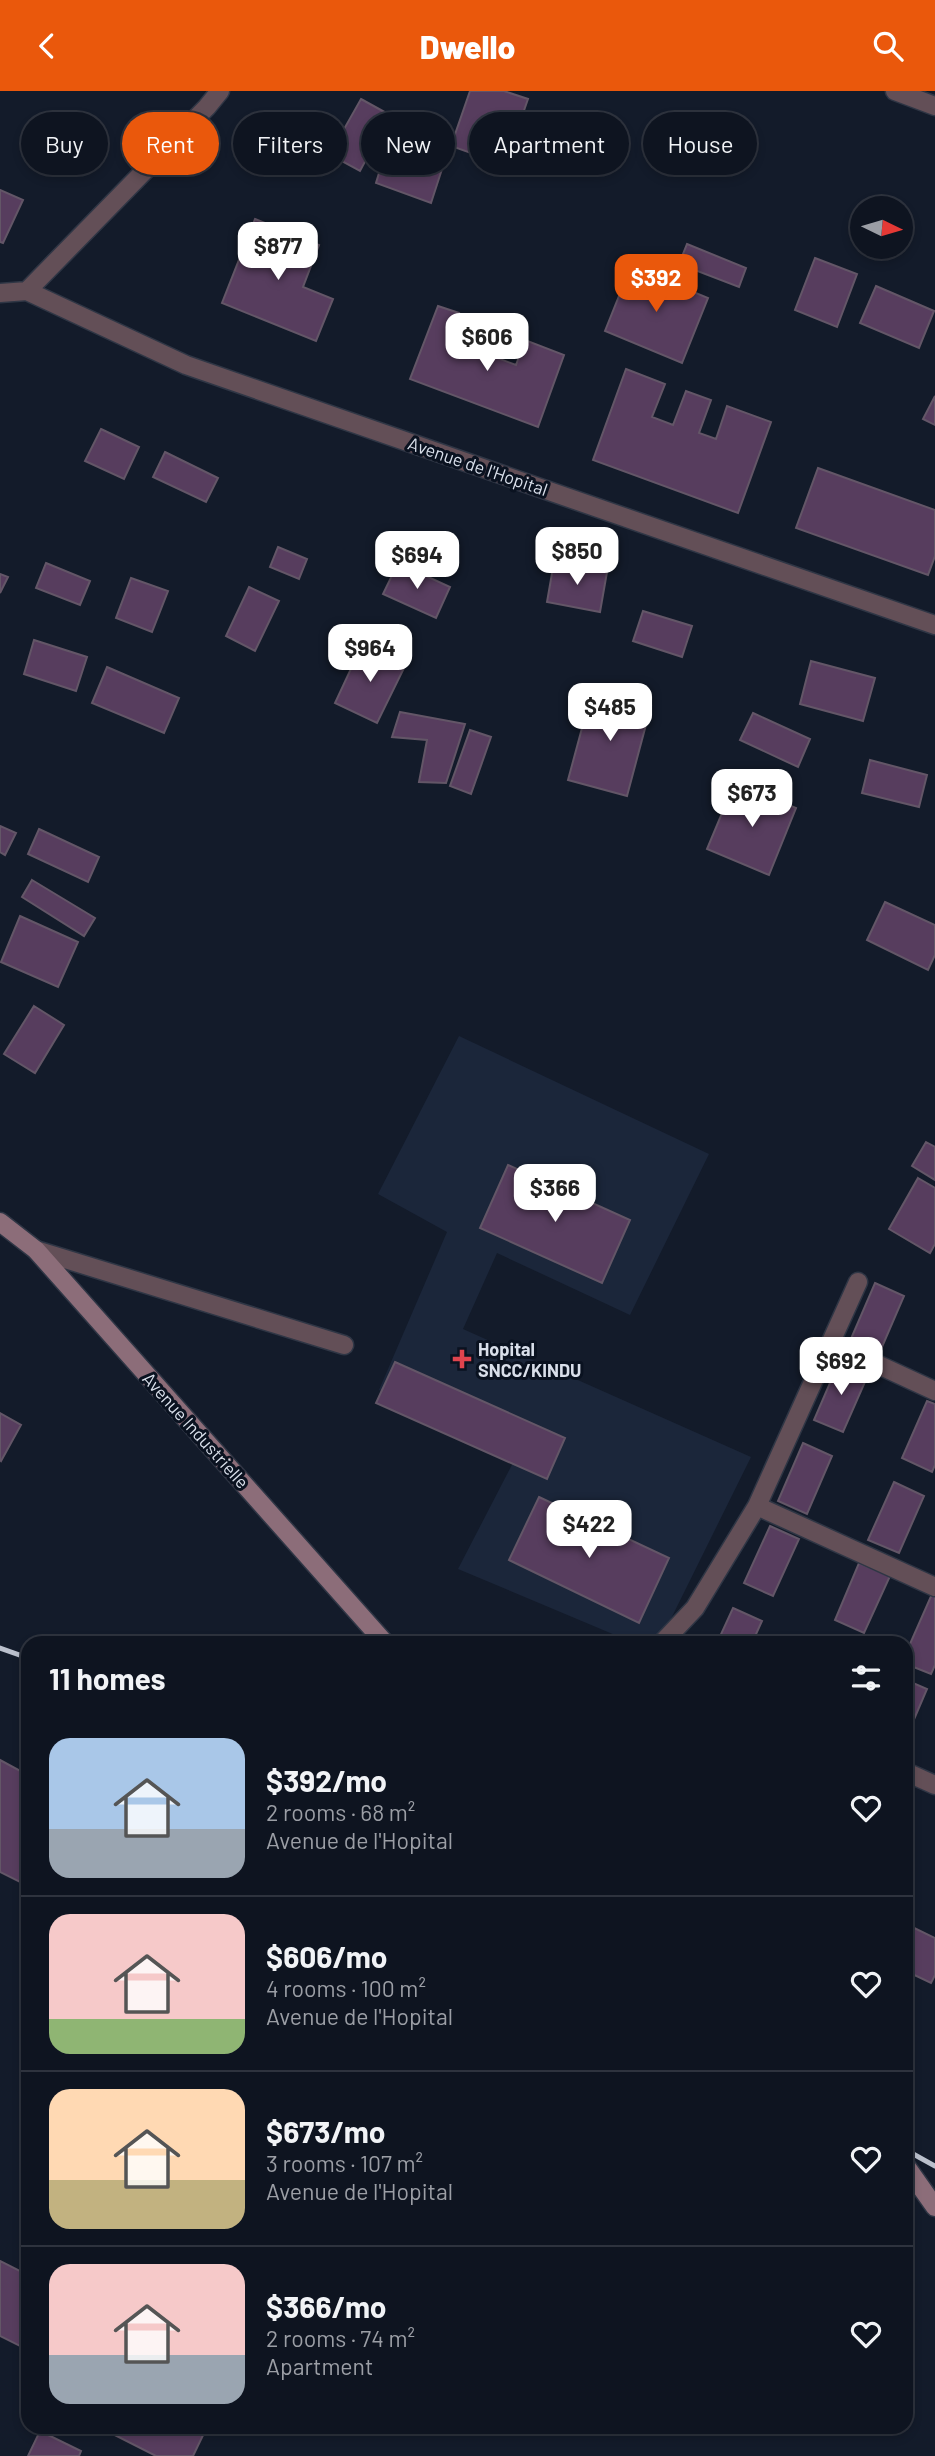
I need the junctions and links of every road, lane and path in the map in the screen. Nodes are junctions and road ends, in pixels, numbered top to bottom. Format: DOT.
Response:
graph roads {
  1 [pos="220,91"];
  2 [pos="895,91"];
  3 [pos="935,106"];
  4 [pos="27,291"];
  5 [pos="0,293"];
  6 [pos="935,625"];
  7 [pos="0,1222"];
  8 [pos="36,1250"];
  9 [pos="858,1282"];
  10 [pos="831,1343"];
  11 [pos="344,1345"];
  12 [pos="935,1391"];
  13 [pos="757,1506"];
  14 [pos="935,1587"];
  15 [pos="380,1636"];
  16 [pos="669,1636"];
  17 [pos="913,1775"];
  18 [pos="935,1785"];
  19 [pos="913,2176"];
  20 [pos="935,2207"];
  1 -- 4 [label="street"];
  2 -- 3 [label="street"];
  4 -- 5 [label="street"];
  4 -- 6 [label="street, Avenue de l'Hopital"];
  7 -- 8 [label="street, Avenue Industrielle"];
  8 -- 11 [label="street"];
  8 -- 15 [label="street, Avenue Industrielle"];
  9 -- 10 [label="street"];
  10 -- 12 [label="street"];
  10 -- 13 [label="street"];
  13 -- 14 [label="street"];
  13 -- 16 [label="street"];
  17 -- 18 [label="street"];
  19 -- 20 [label="street"];
}
